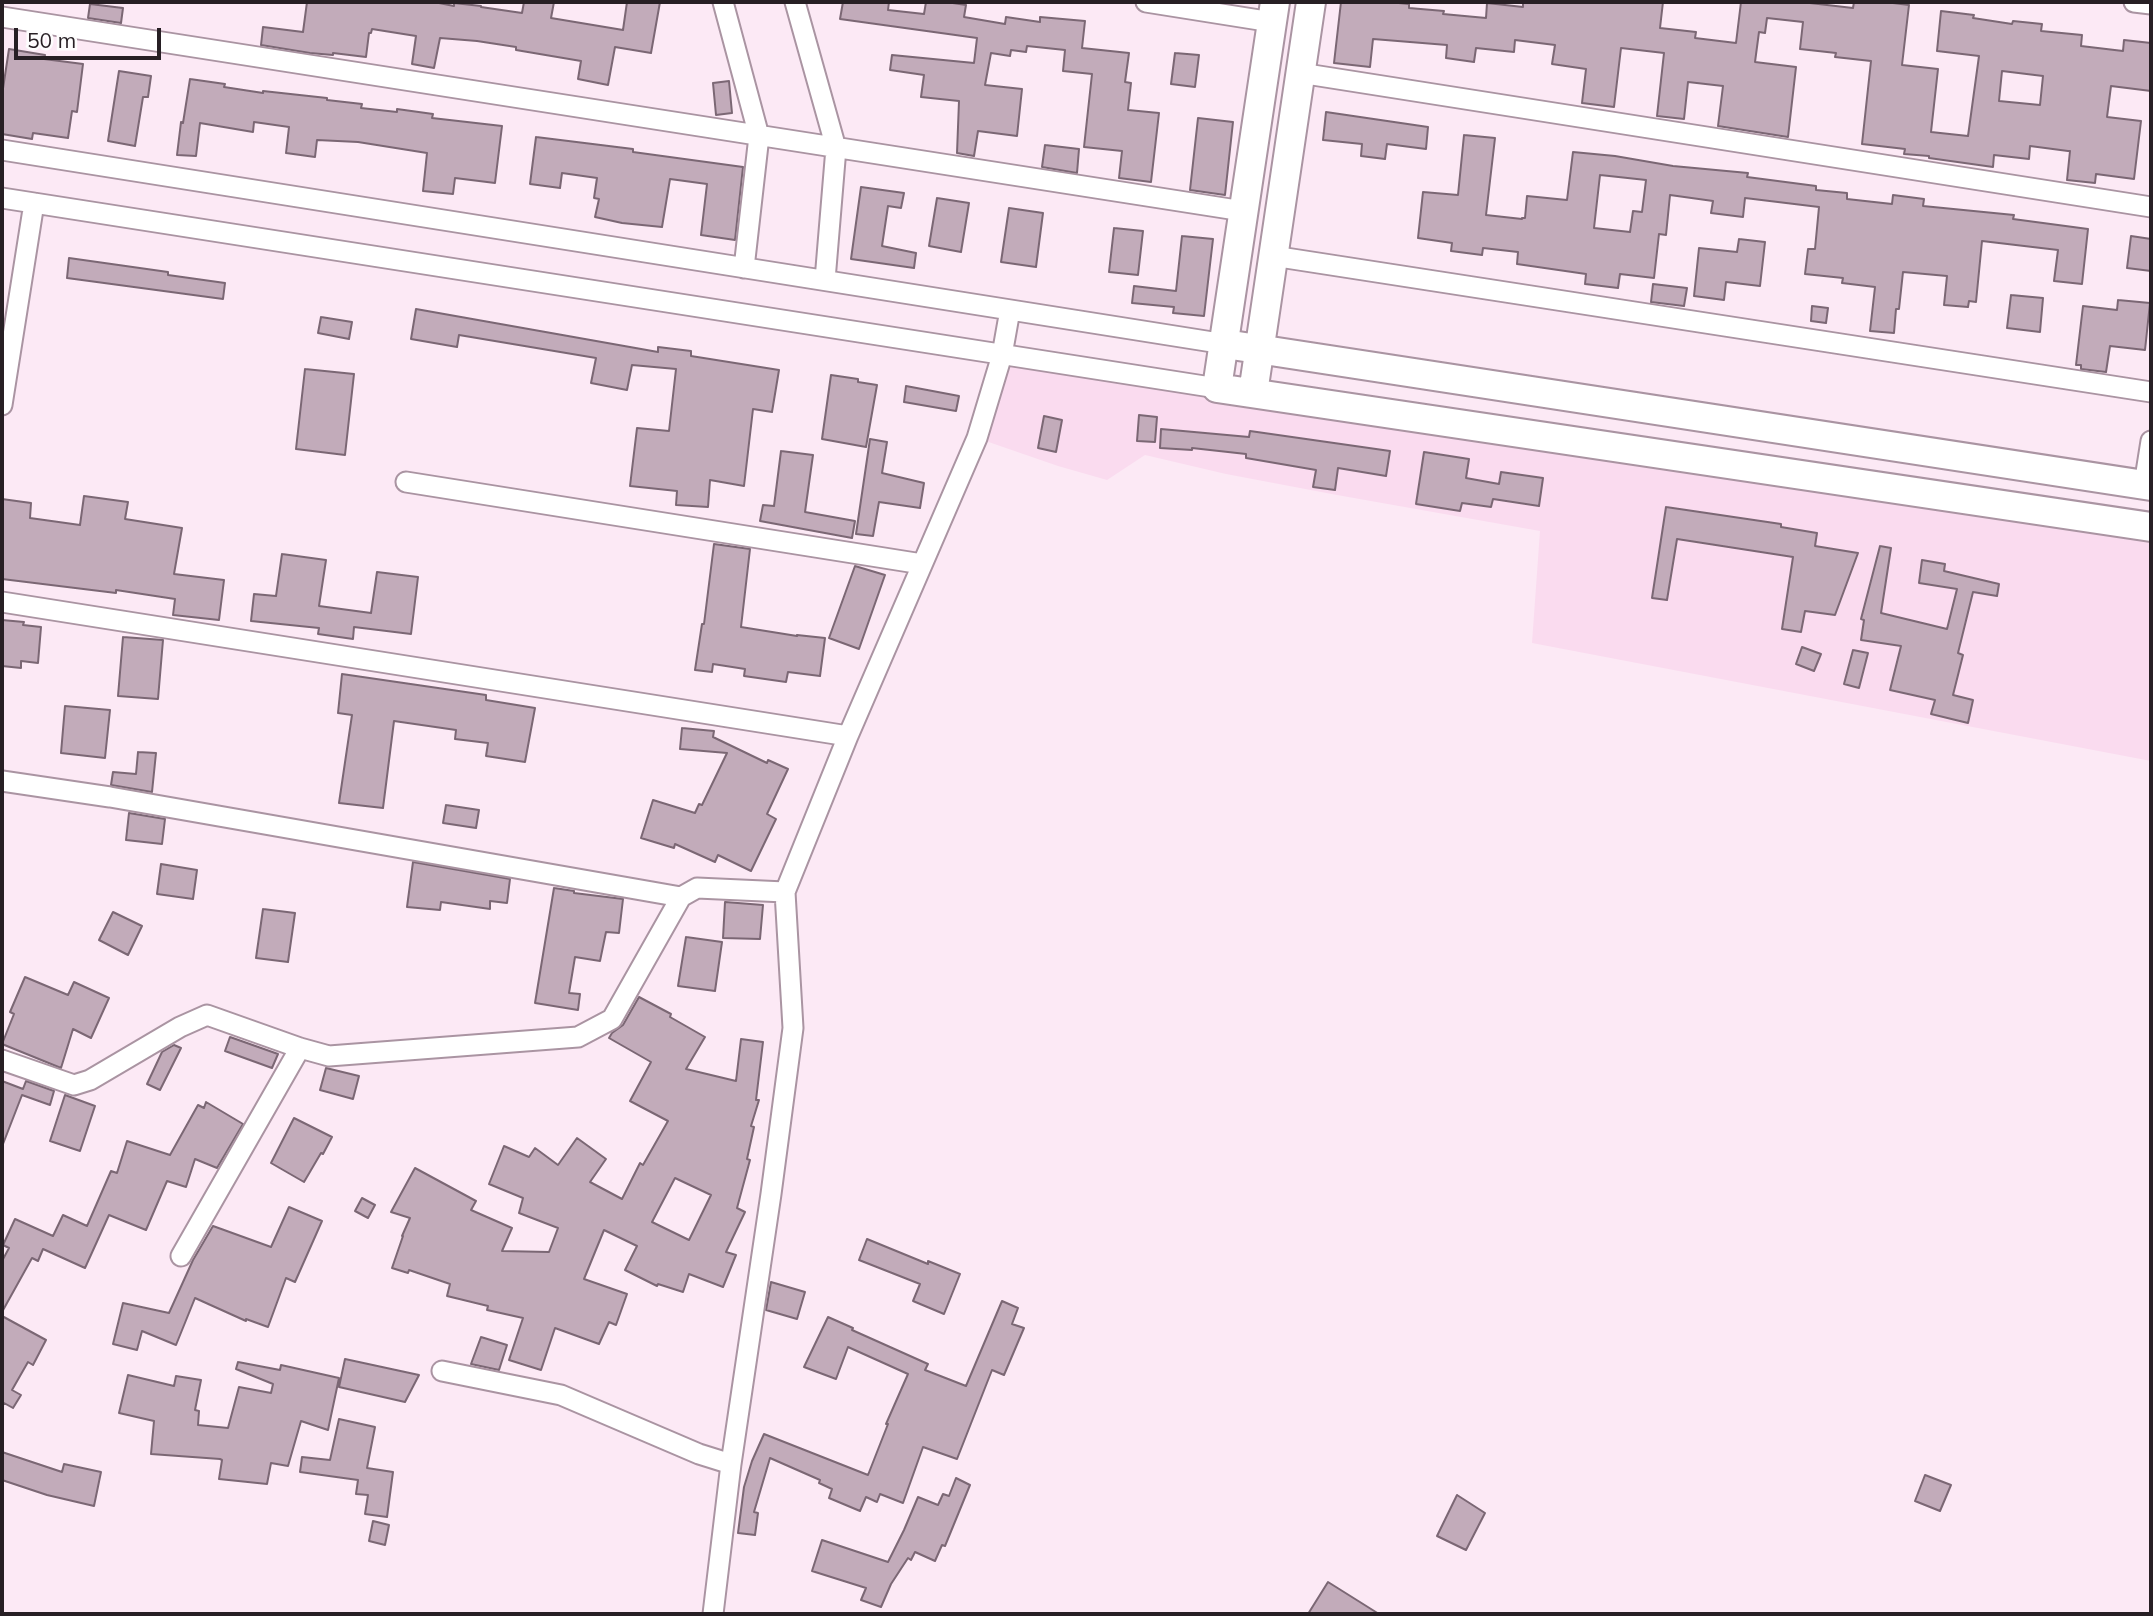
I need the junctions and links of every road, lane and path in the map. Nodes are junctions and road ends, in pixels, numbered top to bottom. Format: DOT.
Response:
graph roads {
  1 [pos="723,2"];
  2 [pos="795,2"];
  3 [pos="1146,2"];
  4 [pos="1311,2"];
  5 [pos="2134,2"];
  6 [pos="2151,4"];
  7 [pos="1274,12"];
  8 [pos="2,17"];
  9 [pos="1300,73"];
  10 [pos="759,136"];
  11 [pos="836,148"];
  12 [pos="3,157"];
  13 [pos="2,198"];
  14 [pos="34,203"];
  15 [pos="2151,207"];
  16 [pos="1243,211"];
  17 [pos="1273,256"];
  18 [pos="744,268"];
  19 [pos="825,280"];
  20 [pos="1010,310"];
  21 [pos="1225,344"];
  22 [pos="1258,348"];
  23 [pos="1002,355"];
  24 [pos="1217,388"];
  25 [pos="2151,391"];
  26 [pos="1253,393"];
  27 [pos="2,405"];
  28 [pos="2151,441"];
  29 [pos="406,482"];
  30 [pos="2148,485"];
  31 [pos="2151,527"];
  32 [pos="922,564"];
  33 [pos="2,602"];
  34 [pos="848,736"];
  35 [pos="2,781"];
  36 [pos="785,891"];
  37 [pos="681,897"];
  38 [pos="300,1048"];
  39 [pos="2,1060"];
  40 [pos="181,1256"];
  41 [pos="442,1371"];
  42 [pos="731,1464"];
  43 [pos="713,1614"];
  1 -- 10 [label="street"];
  2 -- 11 [label="street"];
  3 -- 7 [label="street"];
  4 -- 9 [label="street"];
  5 -- 6 [label="street"];
  7 -- 16 [label="street"];
  8 -- 10 [label="street"];
  9 -- 15 [label="street"];
  9 -- 17 [label="street"];
  10 -- 11 [label="street"];
  10 -- 18 [label="street"];
  11 -- 16 [label="street"];
  11 -- 19 [label="street"];
  12 -- 18 [label="street"];
  13 -- 14 [label="street"];
  14 -- 23 [label="street"];
  14 -- 27 [label="street"];
  16 -- 21 [label="street"];
  17 -- 22 [label="street"];
  17 -- 25 [label="street"];
  18 -- 19 [label="street"];
  19 -- 20 [label="street"];
  20 -- 21 [label="street"];
  20 -- 23 [label="street"];
  21 -- 22 [label="street"];
  21 -- 24 [label="street"];
  22 -- 26 [label="street"];
  22 -- 30 [label="street"];
  23 -- 24 [label="street"];
  23 -- 32 [label="street"];
  24 -- 26 [label="street"];
  26 -- 31 [label="street"];
  28 -- 30 [label="street"];
  29 -- 32 [label="street"];
  32 -- 34 [label="street"];
  33 -- 34 [label="street"];
  34 -- 36 [label="street"];
  35 -- 37 [label="street"];
  36 -- 37 [label="street"];
  36 -- 42 [label="street"];
  37 -- 38 [label="street"];
  38 -- 39 [label="street"];
  38 -- 40 [label="street"];
  41 -- 42 [label="street"];
  42 -- 43 [label="street"];
}
